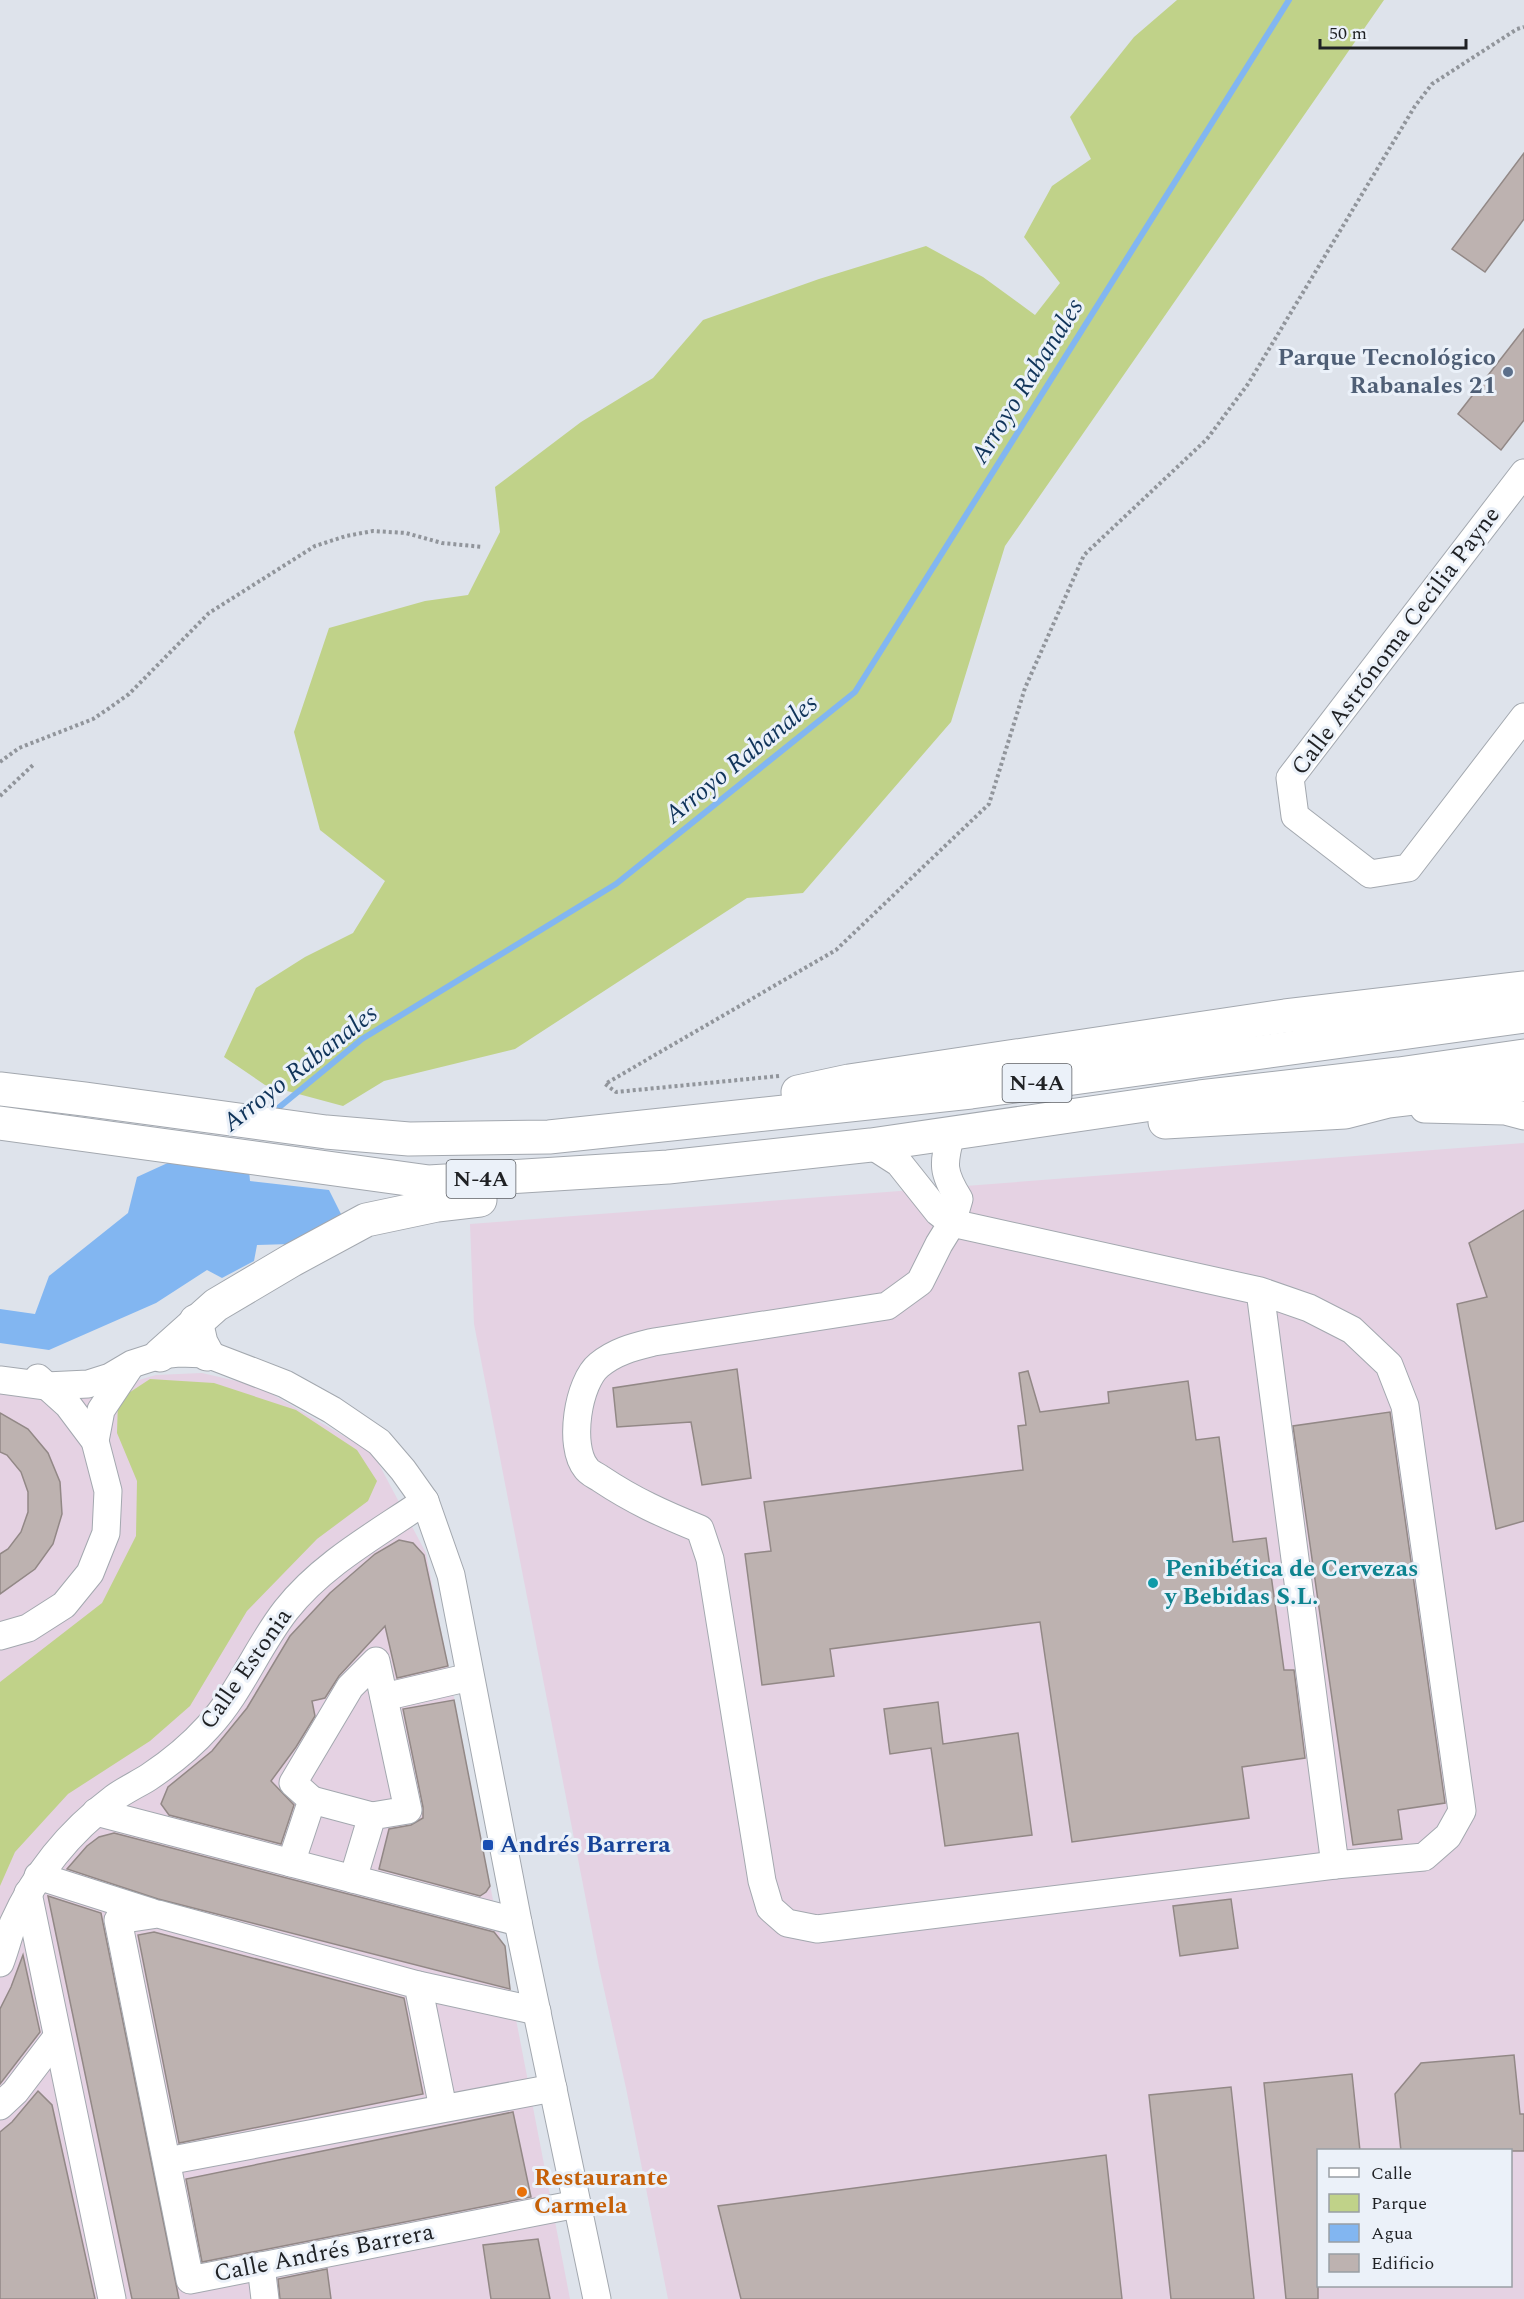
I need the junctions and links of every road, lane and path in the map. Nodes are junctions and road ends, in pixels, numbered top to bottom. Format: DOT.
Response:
graph roads {
  1 [pos="1524,27"];
  2 [pos="1524,473"];
  3 [pos="483,547"];
  4 [pos="1524,717"];
  5 [pos="0,762"];
  6 [pos="33,765"];
  7 [pos="0,796"];
  8 [pos="1524,973"];
  9 [pos="1524,988"];
  10 [pos="1285,1016"];
  11 [pos="1524,1017"];
  12 [pos="1524,1056"];
  13 [pos="783,1075"];
  14 [pos="1524,1085"];
  15 [pos="0,1089"];
  16 [pos="1345,1112"];
  17 [pos="1524,1116"];
  18 [pos="0,1123"];
  19 [pos="951,1134"];
  20 [pos="549,1137"];
  21 [pos="871,1145"];
  22 [pos="668,1167"];
  23 [pos="952,1223"];
  24 [pos="1260,1292"];
  25 [pos="196,1322"];
  26 [pos="207,1354"];
  27 [pos="146,1359"];
  28 [pos="0,1363"];
  29 [pos="248,1370"];
  30 [pos="0,1371"];
  31 [pos="36,1377"];
  32 [pos="0,1380"];
  33 [pos="95,1441"];
  34 [pos="424,1501"];
  35 [pos="0,1636"];
  36 [pos="470,1677"];
  37 [pos="384,1697"];
  38 [pos="312,1800"];
  39 [pos="96,1812"];
  40 [pos="372,1816"];
  41 [pos="291,1863"];
  42 [pos="1335,1865"];
  43 [pos="353,1879"];
  44 [pos="33,1885"];
  45 [pos="158,1914"];
  46 [pos="518,1922"];
  47 [pos="0,1963"];
  48 [pos="418,1985"];
  49 [pos="537,2011"];
  50 [pos="57,2037"];
  51 [pos="553,2088"];
  52 [pos="0,2106"];
  53 [pos="443,2108"];
  54 [pos="167,2161"];
  55 [pos="577,2204"];
  56 [pos="261,2266"];
  57 [pos="189,2290"];
  58 [pos="112,2299"];
  59 [pos="265,2299"];
  60 [pos="597,2299"];
  1 -- 13 [label="path"];
  2 -- 4 [label="street, Calle Astrónoma Cecilia Payne"];
  3 -- 5 [label="path"];
  6 -- 7 [label="path"];
  8 -- 10 [label="main road"];
  9 -- 10 [label="main road"];
  10 -- 20 [label="main road"];
  11 -- 20 [label="main road, N-4A"];
  12 -- 19 [label="main road, N-4A"];
  14 -- 16 [label="main road"];
  15 -- 20 [label="main road, N-4A"];
  16 -- 17 [label="street"];
  16 -- 19 [label="main road"];
  18 -- 22 [label="main road, N-4A"];
  19 -- 21 [label="main road, N-4A"];
  19 -- 23 [label="street"];
  21 -- 22 [label="main road, N-4A"];
  21 -- 23 [label="street"];
  22 -- 25 [label="main road"];
  23 -- 24 [label="street"];
  23 -- 42 [label="street"];
  24 -- 42 [label="street"];
  24 -- 42 [label="street"];
  25 -- 26 [label="main road"];
  25 -- 27 [label="main road"];
  26 -- 27 [label="street"];
  26 -- 29 [label="street"];
  27 -- 29 [label="street"];
  27 -- 31 [label="street"];
  27 -- 33 [label="street"];
  28 -- 31 [label="street"];
  29 -- 34 [label="street"];
  30 -- 31 [label="street"];
  31 -- 32 [label="street"];
  31 -- 33 [label="street"];
  33 -- 35 [label="street"];
  34 -- 36 [label="street"];
  34 -- 39 [label="street, Calle Estonia"];
  36 -- 37 [label="street"];
  36 -- 46 [label="street"];
  37 -- 38 [label="street"];
  37 -- 40 [label="street"];
  38 -- 40 [label="street"];
  38 -- 41 [label="street"];
  39 -- 41 [label="street"];
  39 -- 44 [label="street, Calle Estonia"];
  40 -- 43 [label="street"];
  41 -- 43 [label="street"];
  43 -- 46 [label="street"];
  44 -- 45 [label="street, Calle Andrés Barrera"];
  44 -- 47 [label="street, Calle Estonia"];
  44 -- 50 [label="street"];
  45 -- 48 [label="street, Calle Andrés Barrera"];
  45 -- 54 [label="street, Calle Andrés Barrera"];
  46 -- 49 [label="street"];
  48 -- 49 [label="street, Calle Andrés Barrera"];
  48 -- 53 [label="street"];
  49 -- 51 [label="street"];
  50 -- 52 [label="street"];
  50 -- 58 [label="street"];
  51 -- 53 [label="street"];
  51 -- 55 [label="street"];
  53 -- 54 [label="street"];
  54 -- 57 [label="street, Calle Andrés Barrera"];
  55 -- 56 [label="street, Calle Andrés Barrera"];
  55 -- 60 [label="street"];
  56 -- 57 [label="street, Calle Andrés Barrera"];
  56 -- 59 [label="street"];
}
